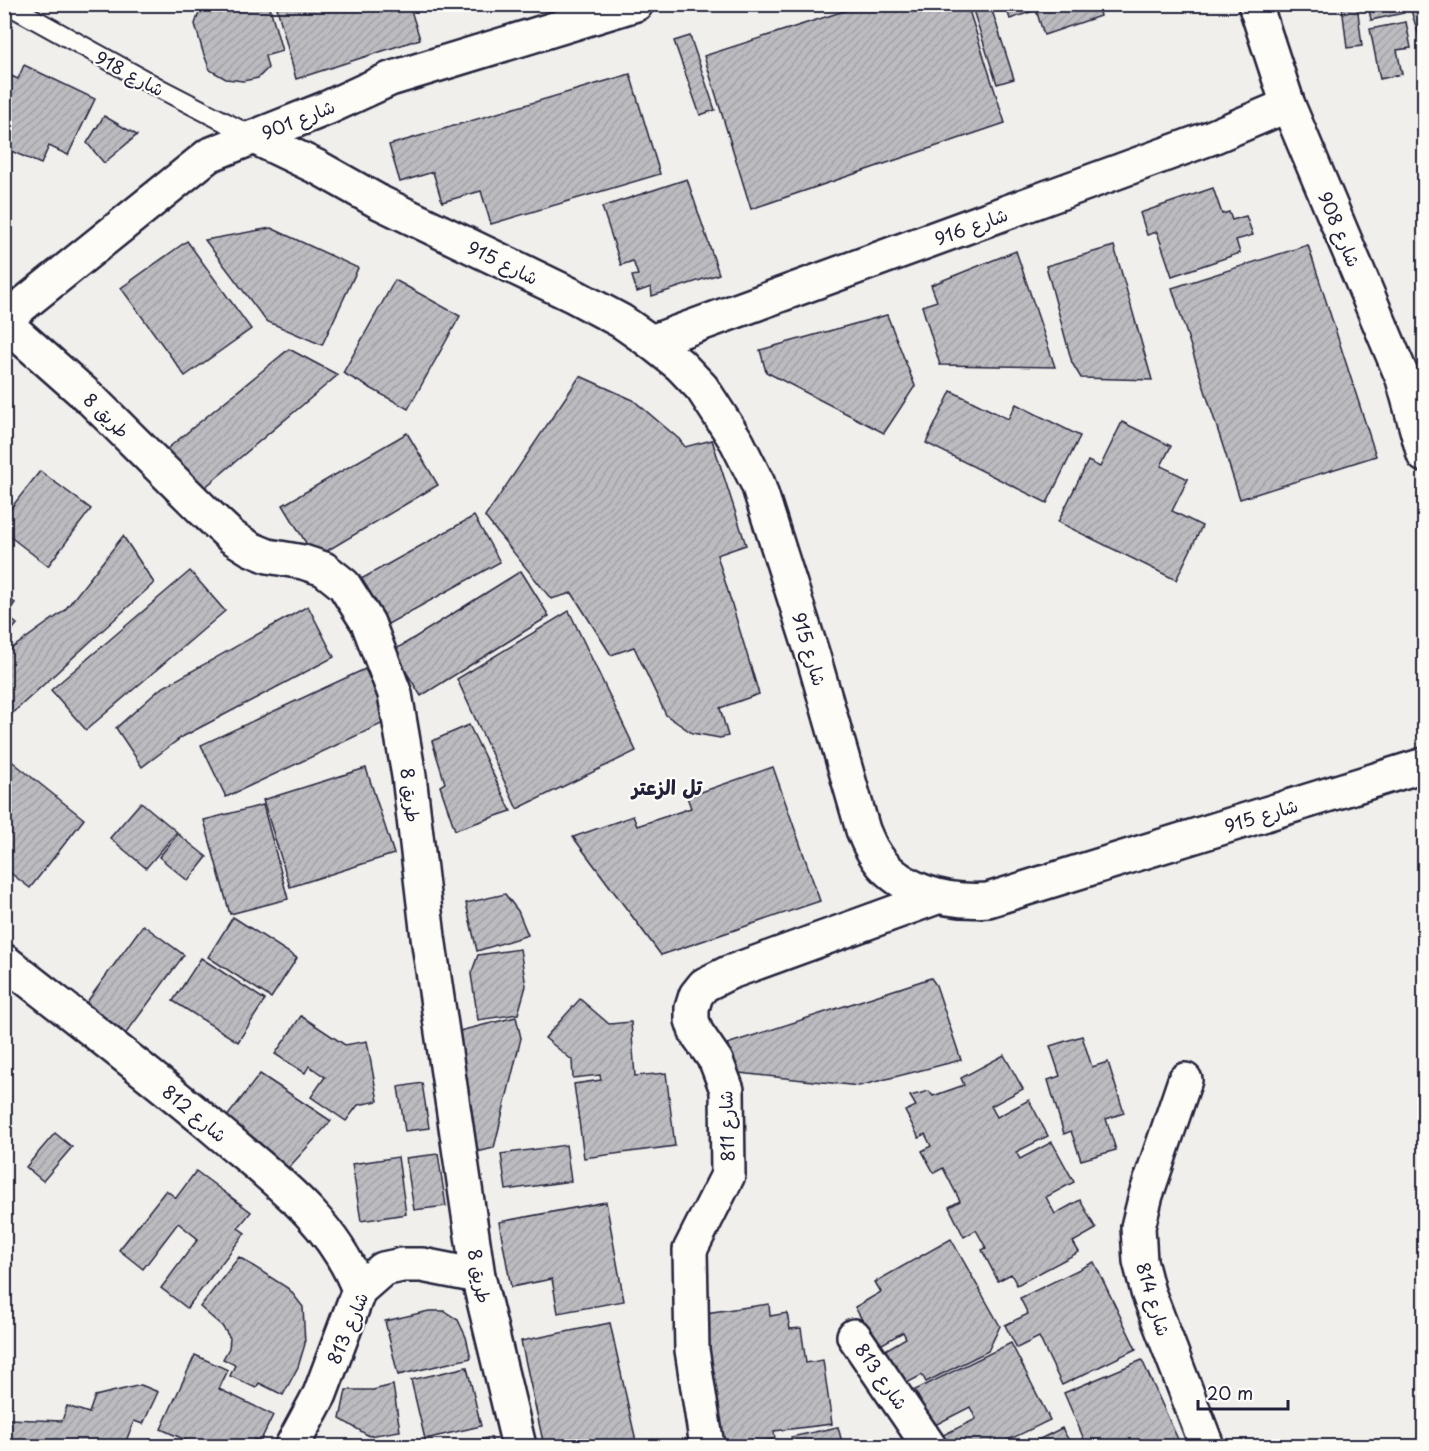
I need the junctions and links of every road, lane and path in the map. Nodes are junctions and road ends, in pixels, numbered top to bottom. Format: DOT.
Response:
graph roads {
  1 [pos="8,4"];
  2 [pos="636,4"];
  3 [pos="1254,4"];
  4 [pos="1288,105"];
  5 [pos="255,137"];
  6 [pos="4,321"];
  7 [pos="651,342"];
  8 [pos="1414,371"];
  9 [pos="1425,454"];
  10 [pos="1425,765"];
  11 [pos="937,897"];
  12 [pos="4,961"];
  13 [pos="1185,1080"];
  14 [pos="478,1276"];
  15 [pos="359,1290"];
  16 [pos="854,1336"];
  17 [pos="292,1446"];
  18 [pos="519,1446"];
  19 [pos="707,1446"];
  20 [pos="929,1446"];
  21 [pos="1208,1446"];
  1 -- 5 [label="lane, شارع 918"];
  2 -- 5 [label="street, شارع 901"];
  3 -- 4 [label="street, شارع 908"];
  4 -- 7 [label="street, شارع 916"];
  4 -- 8 [label="street, شارع 908"];
  5 -- 6 [label="street, شارع 901"];
  5 -- 7 [label="street, شارع 915"];
  6 -- 14 [label="street, طريق 8"];
  7 -- 11 [label="street, شارع 915"];
  8 -- 9 [label="street, شارع 908"];
  10 -- 11 [label="street, شارع 915"];
  11 -- 19 [label="street, شارع 811"];
  12 -- 15 [label="street, شارع 812"];
  13 -- 21 [label="street, شارع 814"];
  14 -- 15 [label="street, شارع 813"];
  14 -- 18 [label="street, طريق 8"];
  15 -- 17 [label="street, شارع 813"];
  16 -- 20 [label="street, شارع 813"];
}
